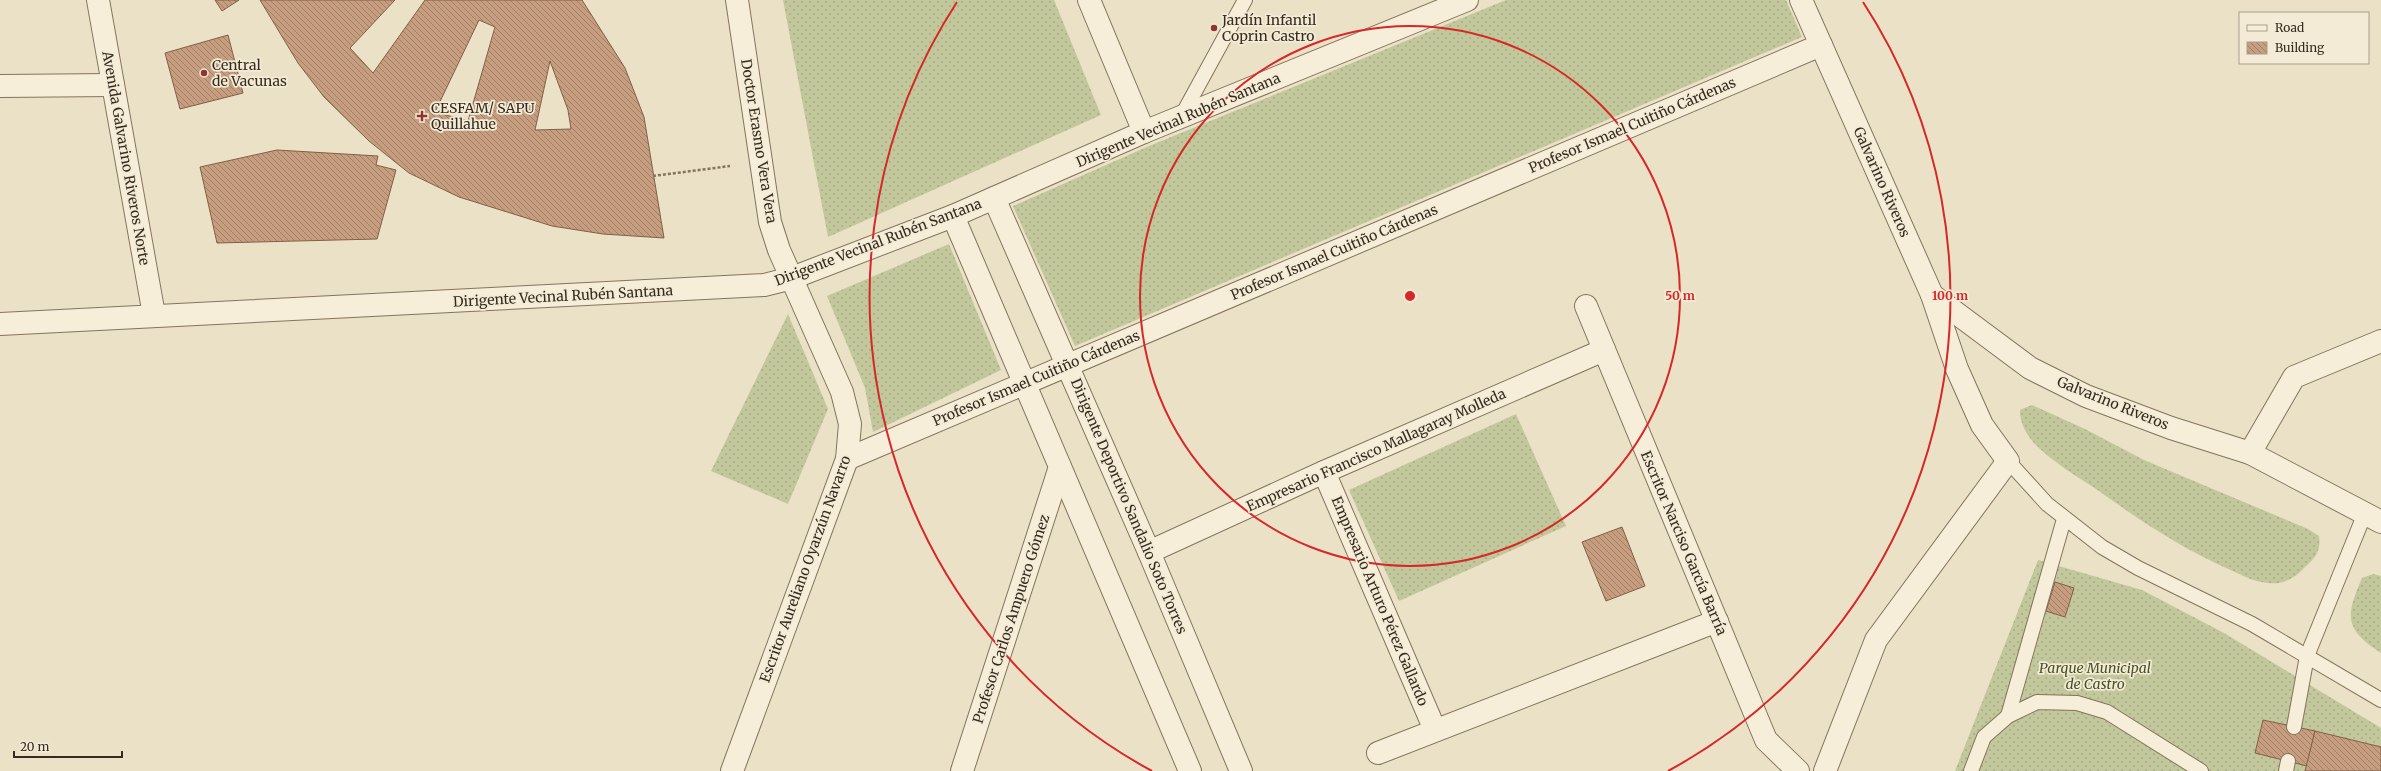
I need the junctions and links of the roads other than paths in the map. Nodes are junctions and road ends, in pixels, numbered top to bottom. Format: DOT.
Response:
graph roads {
  1 [pos="98,0"];
  2 [pos="737,0"];
  3 [pos="1089,0"];
  4 [pos="1245,0"];
  5 [pos="1467,0"];
  6 [pos="1801,0"];
  7 [pos="1821,45"];
  8 [pos="114,85"];
  9 [pos="0,86"];
  10 [pos="1181,117"];
  11 [pos="1144,132"];
  12 [pos="994,198"];
  13 [pos="953,216"];
  14 [pos="792,278"];
  15 [pos="1932,294"];
  16 [pos="1586,306"];
  17 [pos="154,315"];
  18 [pos="0,324"];
  19 [pos="2381,341"];
  20 [pos="1604,350"];
  21 [pos="1068,365"];
  22 [pos="1024,384"];
  23 [pos="2250,453"];
  24 [pos="847,459"];
  25 [pos="2008,461"];
  26 [pos="1060,467"];
  27 [pos="1324,472"];
  28 [pos="2373,517"];
  29 [pos="2064,519"];
  30 [pos="1150,552"];
  31 [pos="1717,622"];
  32 [pos="2307,656"];
  33 [pos="2381,700"];
  34 [pos="2008,716"];
  35 [pos="2294,727"];
  36 [pos="1435,730"];
  37 [pos="1378,753"];
  38 [pos="732,771"];
  39 [pos="962,771"];
  40 [pos="1190,771"];
  41 [pos="1241,771"];
  42 [pos="1798,771"];
  43 [pos="1825,771"];
  44 [pos="1971,771"];
  45 [pos="2201,771"];
  1 -- 8 [label="street, Avenida Galvarino Riveros Norte"];
  2 -- 14 [label="street, Doctor Erasmo Vera Vera"];
  3 -- 11 [label="street"];
  4 -- 10 [label="lane"];
  5 -- 10 [label="street, Dirigente Vecinal Rubén Santana"];
  6 -- 7 [label="street, Galvarino Riveros"];
  7 -- 15 [label="street, Galvarino Riveros"];
  7 -- 21 [label="street, Profesor Ismael Cuitiño Cárdenas"];
  8 -- 9 [label="street"];
  8 -- 17 [label="street, Avenida Galvarino Riveros Norte"];
  10 -- 11 [label="street, Dirigente Vecinal Rubén Santana"];
  11 -- 12 [label="street, Dirigente Vecinal Rubén Santana"];
  12 -- 13 [label="street, Dirigente Vecinal Rubén Santana"];
  12 -- 21 [label="street, Dirigente Deportivo Sandalio Soto Torres"];
  13 -- 14 [label="street, Dirigente Vecinal Rubén Santana"];
  13 -- 22 [label="street"];
  14 -- 17 [label="street, Dirigente Vecinal Rubén Santana"];
  14 -- 24 [label="street, Escritor Aureliano Oyarzún Navarro"];
  15 -- 23 [label="street, Galvarino Riveros"];
  15 -- 25 [label="street"];
  16 -- 20 [label="street, Escritor Narciso García Barría"];
  17 -- 18 [label="street, Dirigente Vecinal Rubén Santana"];
  19 -- 23 [label="street"];
  20 -- 27 [label="street, Empresario Francisco Mallagaray Molleda"];
  20 -- 31 [label="street, Escritor Narciso García Barría"];
  21 -- 22 [label="street, Profesor Ismael Cuitiño Cárdenas"];
  21 -- 30 [label="street, Dirigente Deportivo Sandalio Soto Torres"];
  22 -- 24 [label="street, Profesor Ismael Cuitiño Cárdenas"];
  22 -- 26 [label="street"];
  23 -- 28 [label="street, Galvarino Riveros"];
  24 -- 38 [label="street, Escritor Aureliano Oyarzún Navarro"];
  25 -- 29 [label="lane"];
  25 -- 43 [label="street"];
  26 -- 39 [label="street, Profesor Carlos Ampuero Gómez"];
  26 -- 40 [label="street"];
  27 -- 30 [label="street, Empresario Francisco Mallagaray Molleda"];
  27 -- 36 [label="street, Empresario Arturo Pérez Gallardo"];
  28 -- 32 [label="lane"];
  29 -- 32 [label="lane"];
  29 -- 34 [label="lane"];
  30 -- 41 [label="street, Dirigente Deportivo Sandalio Soto Torres"];
  31 -- 36 [label="street"];
  31 -- 42 [label="street, Escritor Narciso García Barría"];
  32 -- 33 [label="lane"];
  32 -- 35 [label="lane"];
  34 -- 44 [label="lane"];
  34 -- 45 [label="lane"];
  36 -- 37 [label="street"];
}
